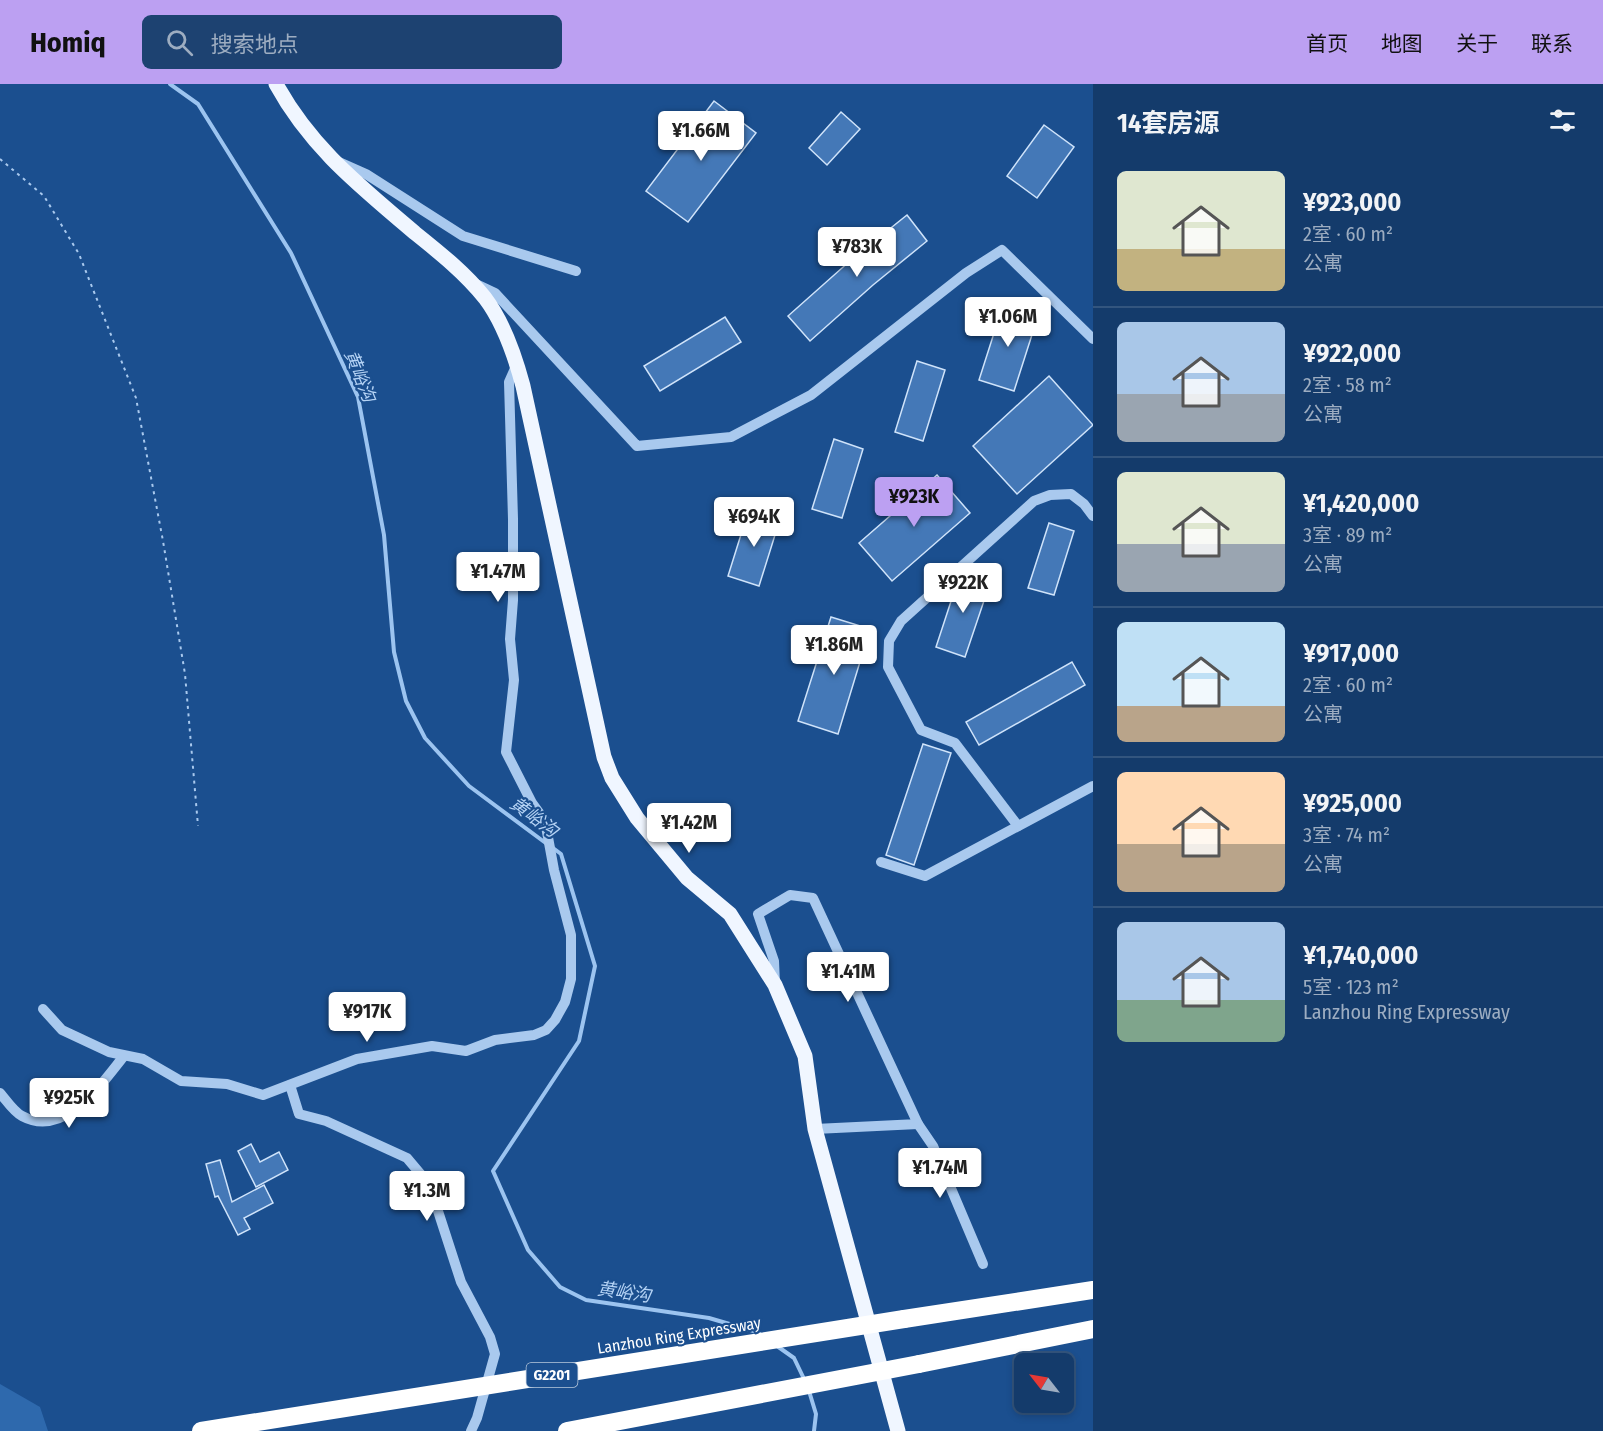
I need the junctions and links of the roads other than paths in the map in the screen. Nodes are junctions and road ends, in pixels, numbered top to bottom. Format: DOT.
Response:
graph roads {
  1 [pos="276,84"];
  2 [pos="330,159"];
  3 [pos="576,271"];
  4 [pos="470,282"];
  5 [pos="1093,339"];
  6 [pos="517,364"];
  7 [pos="1093,516"];
  8 [pos="1093,786"];
  9 [pos="1018,826"];
  10 [pos="880,862"];
  11 [pos="775,985"];
  12 [pos="43,1009"];
  13 [pos="124,1056"];
  14 [pos="290,1085"];
  15 [pos="0,1093"];
  16 [pos="918,1124"];
  17 [pos="815,1129"];
  18 [pos="983,1264"];
  19 [pos="1093,1290"];
  20 [pos="1093,1329"];
  21 [pos="201,1431"];
  22 [pos="471,1431"];
  23 [pos="567,1431"];
  24 [pos="898,1431"];
  1 -- 2 [label="main road"];
  2 -- 3 [label="street"];
  2 -- 4 [label="main road"];
  4 -- 5 [label="street"];
  4 -- 6 [label="main road"];
  6 -- 11 [label="main road"];
  6 -- 14 [label="street"];
  7 -- 9 [label="street"];
  8 -- 9 [label="street"];
  9 -- 10 [label="street"];
  11 -- 16 [label="street"];
  11 -- 17 [label="main road"];
  12 -- 13 [label="street"];
  13 -- 14 [label="street"];
  13 -- 15 [label="street"];
  14 -- 22 [label="street"];
  16 -- 17 [label="street"];
  16 -- 18 [label="street"];
  17 -- 24 [label="main road"];
  19 -- 21 [label="highway, Lanzhou Ring Expressway / G2201, bridge"];
  20 -- 23 [label="highway, bridge"];
}
